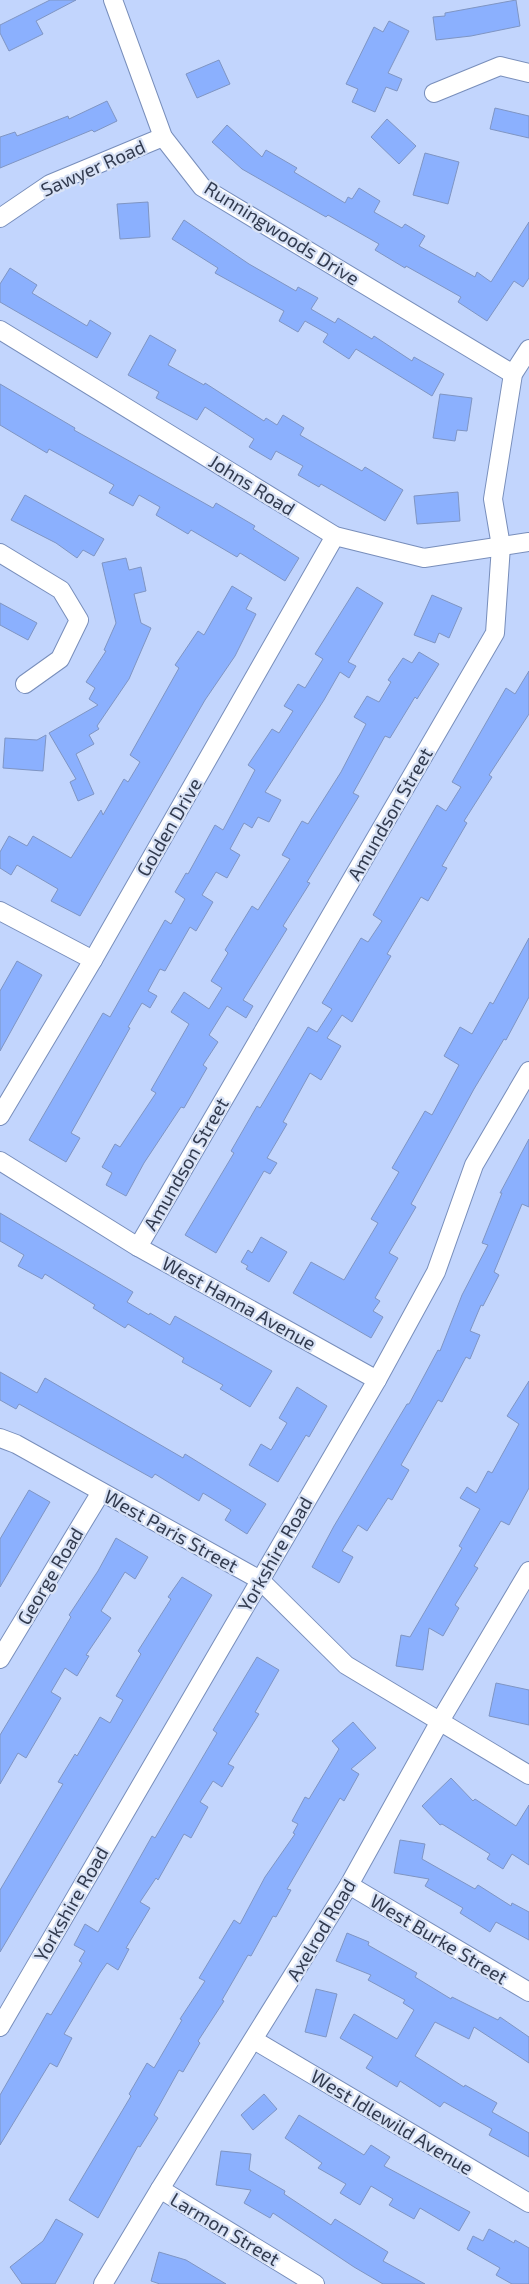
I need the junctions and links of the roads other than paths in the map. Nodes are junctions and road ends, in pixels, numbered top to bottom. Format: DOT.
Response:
graph roads {
  1 [pos="113,0"];
  2 [pos="529,73"];
  3 [pos="434,93"];
  4 [pos="163,137"];
  5 [pos="0,218"];
  6 [pos="0,330"];
  7 [pos="529,349"];
  8 [pos="513,374"];
  9 [pos="335,536"];
  10 [pos="529,542"];
  11 [pos="501,546"];
  12 [pos="0,553"];
  13 [pos="25,684"];
  14 [pos="0,911"];
  15 [pos="92,960"];
  16 [pos="529,1071"];
  17 [pos="0,1116"];
  18 [pos="0,1161"];
  19 [pos="138,1247"];
  20 [pos="377,1380"];
  21 [pos="0,1438"];
  22 [pos="101,1492"];
  23 [pos="529,1571"];
  24 [pos="260,1580"];
  25 [pos="0,1659"];
  26 [pos="440,1722"];
  27 [pos="529,1775"];
  28 [pos="349,1886"];
  29 [pos="529,1992"];
  30 [pos="0,2027"];
  31 [pos="254,2040"];
  32 [pos="160,2189"];
  33 [pos="529,2203"];
  34 [pos="103,2284"];
  35 [pos="315,2284"];
  1 -- 4 [label="street, Runningwoods Drive"];
  2 -- 3 [label="street"];
  4 -- 5 [label="street, Sawyer Road"];
  4 -- 8 [label="street, Runningwoods Drive"];
  6 -- 9 [label="street, Johns Road"];
  7 -- 8 [label="street, Amundson Street"];
  8 -- 11 [label="street, Amundson Street"];
  9 -- 11 [label="street, Johns Road"];
  9 -- 15 [label="street, Golden Drive"];
  10 -- 11 [label="street, Johns Road"];
  11 -- 19 [label="street, Amundson Street"];
  12 -- 13 [label="street"];
  14 -- 15 [label="street"];
  15 -- 17 [label="street, Golden Drive"];
  16 -- 20 [label="street, Yorkshire Road"];
  18 -- 19 [label="street, West Hanna Avenue"];
  19 -- 20 [label="street, West Hanna Avenue"];
  20 -- 24 [label="street, Yorkshire Road"];
  21 -- 22 [label="street, West Paris Street"];
  22 -- 24 [label="street, West Paris Street"];
  22 -- 25 [label="street, George Road"];
  23 -- 26 [label="street, Axelrod Road"];
  24 -- 26 [label="street, West Paris Street"];
  24 -- 30 [label="street, Yorkshire Road"];
  26 -- 27 [label="street, West Paris Street"];
  26 -- 28 [label="street, Axelrod Road"];
  28 -- 29 [label="street, West Burke Street"];
  28 -- 31 [label="street, Axelrod Road"];
  31 -- 32 [label="street, Axelrod Road"];
  31 -- 33 [label="street, West Idlewild Avenue"];
  32 -- 34 [label="street, Axelrod Road"];
  32 -- 35 [label="street, Larmon Street"];
}
